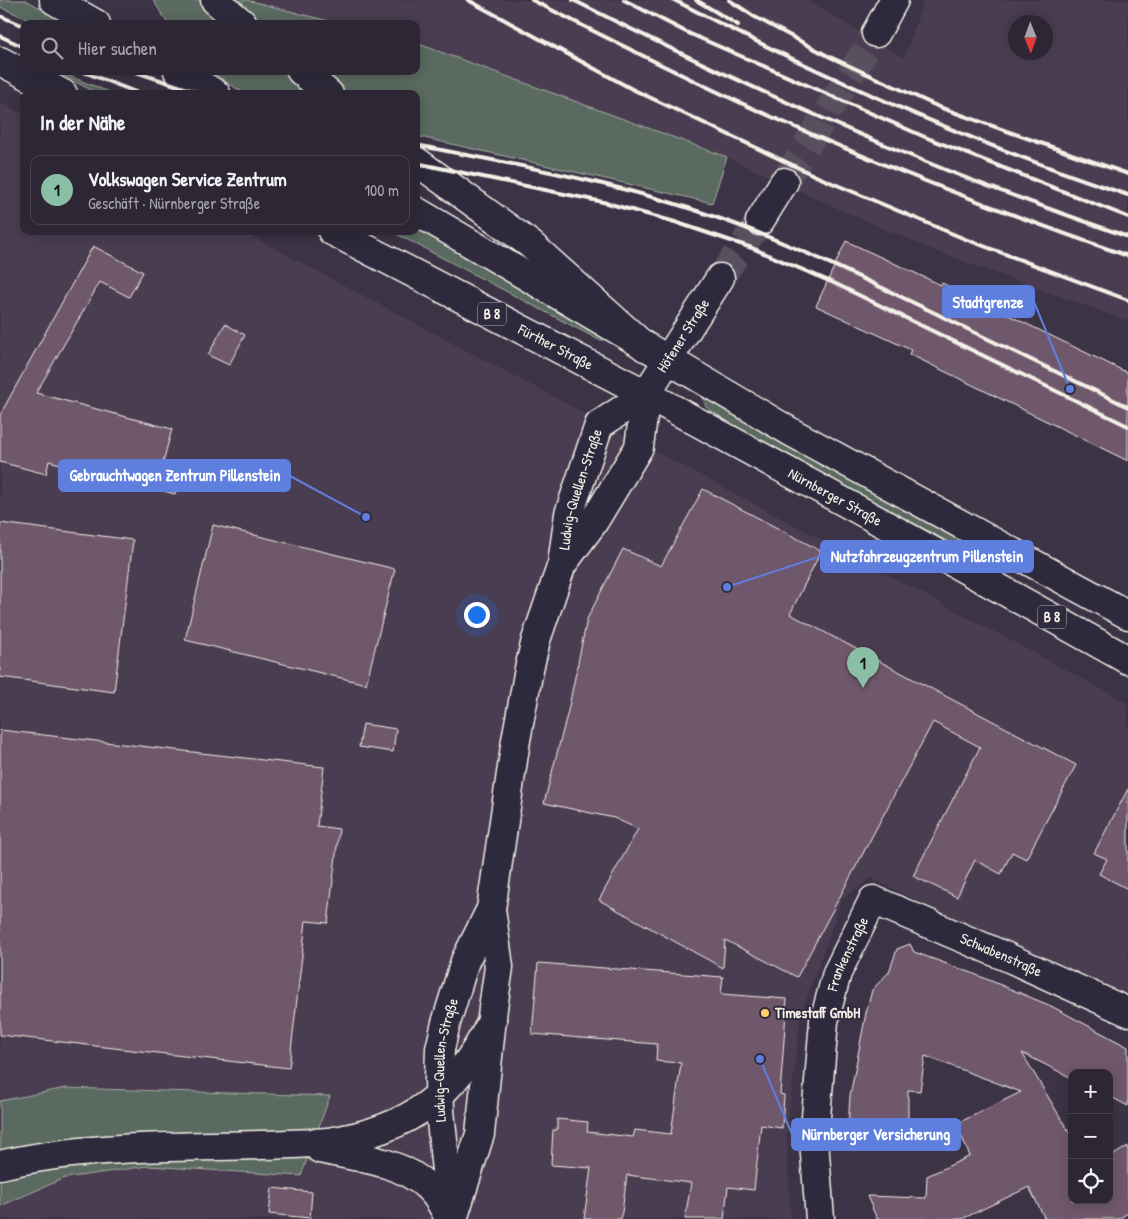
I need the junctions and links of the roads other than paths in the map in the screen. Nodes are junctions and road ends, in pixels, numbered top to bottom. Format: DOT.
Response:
graph roads {
  1 [pos="54,0"];
  2 [pos="215,0"];
  3 [pos="894,0"];
  4 [pos="89,20"];
  5 [pos="238,20"];
  6 [pos="876,34"];
  7 [pos="0,61"];
  8 [pos="20,71"];
  9 [pos="27,75"];
  10 [pos="185,75"];
  11 [pos="306,75"];
  12 [pos="55,90"];
  13 [pos="209,90"];
  14 [pos="325,90"];
  15 [pos="420,164"];
  16 [pos="784,182"];
  17 [pos="420,213"];
  18 [pos="760,221"];
  19 [pos="340,235"];
  20 [pos="720,278"];
  21 [pos="657,353"];
  22 [pos="646,394"];
  23 [pos="562,564"];
  24 [pos="1128,615"];
  25 [pos="1128,660"];
  26 [pos="873,900"];
  27 [pos="491,909"];
  28 [pos="1128,1012"];
  29 [pos="492,1022"];
  30 [pos="439,1096"];
  31 [pos="297,1144"];
  32 [pos="0,1165"];
  33 [pos="451,1219"];
  34 [pos="820,1219"];
  1 -- 4 [label="main road"];
  2 -- 5 [label="main road"];
  3 -- 6 [label="main road"];
  7 -- 8 [label="main road"];
  9 -- 12 [label="main road"];
  10 -- 13 [label="main road"];
  11 -- 14 [label="main road"];
  15 -- 21 [label="main road"];
  16 -- 18 [label="main road"];
  17 -- 21 [label="main road, B 8"];
  19 -- 22 [label="main road, Fürther Straße / B 8"];
  20 -- 21 [label="main road, Höfener Straße"];
  21 -- 22 [label="main road, Höfener Straße"];
  21 -- 24 [label="main road, B 8"];
  22 -- 23 [label="main road, Ludwig-Quellen-Straße"];
  22 -- 23 [label="main road, Ludwig-Quellen-Straße"];
  22 -- 25 [label="main road, Nürnberger Straße / B 8"];
  23 -- 27 [label="main road, Ludwig-Quellen-Straße"];
  26 -- 28 [label="main road, Schwabenstraße"];
  26 -- 34 [label="main road, Frankenstraße"];
  27 -- 29 [label="main road, Ludwig-Quellen-Straße"];
  27 -- 30 [label="main road, Ludwig-Quellen-Straße"];
  29 -- 30 [label="main road"];
  29 -- 33 [label="main road, Ludwig-Quellen-Straße"];
  30 -- 31 [label="main road"];
  30 -- 33 [label="main road, Ludwig-Quellen-Straße"];
  31 -- 32 [label="main road"];
  31 -- 33 [label="main road"];
}
